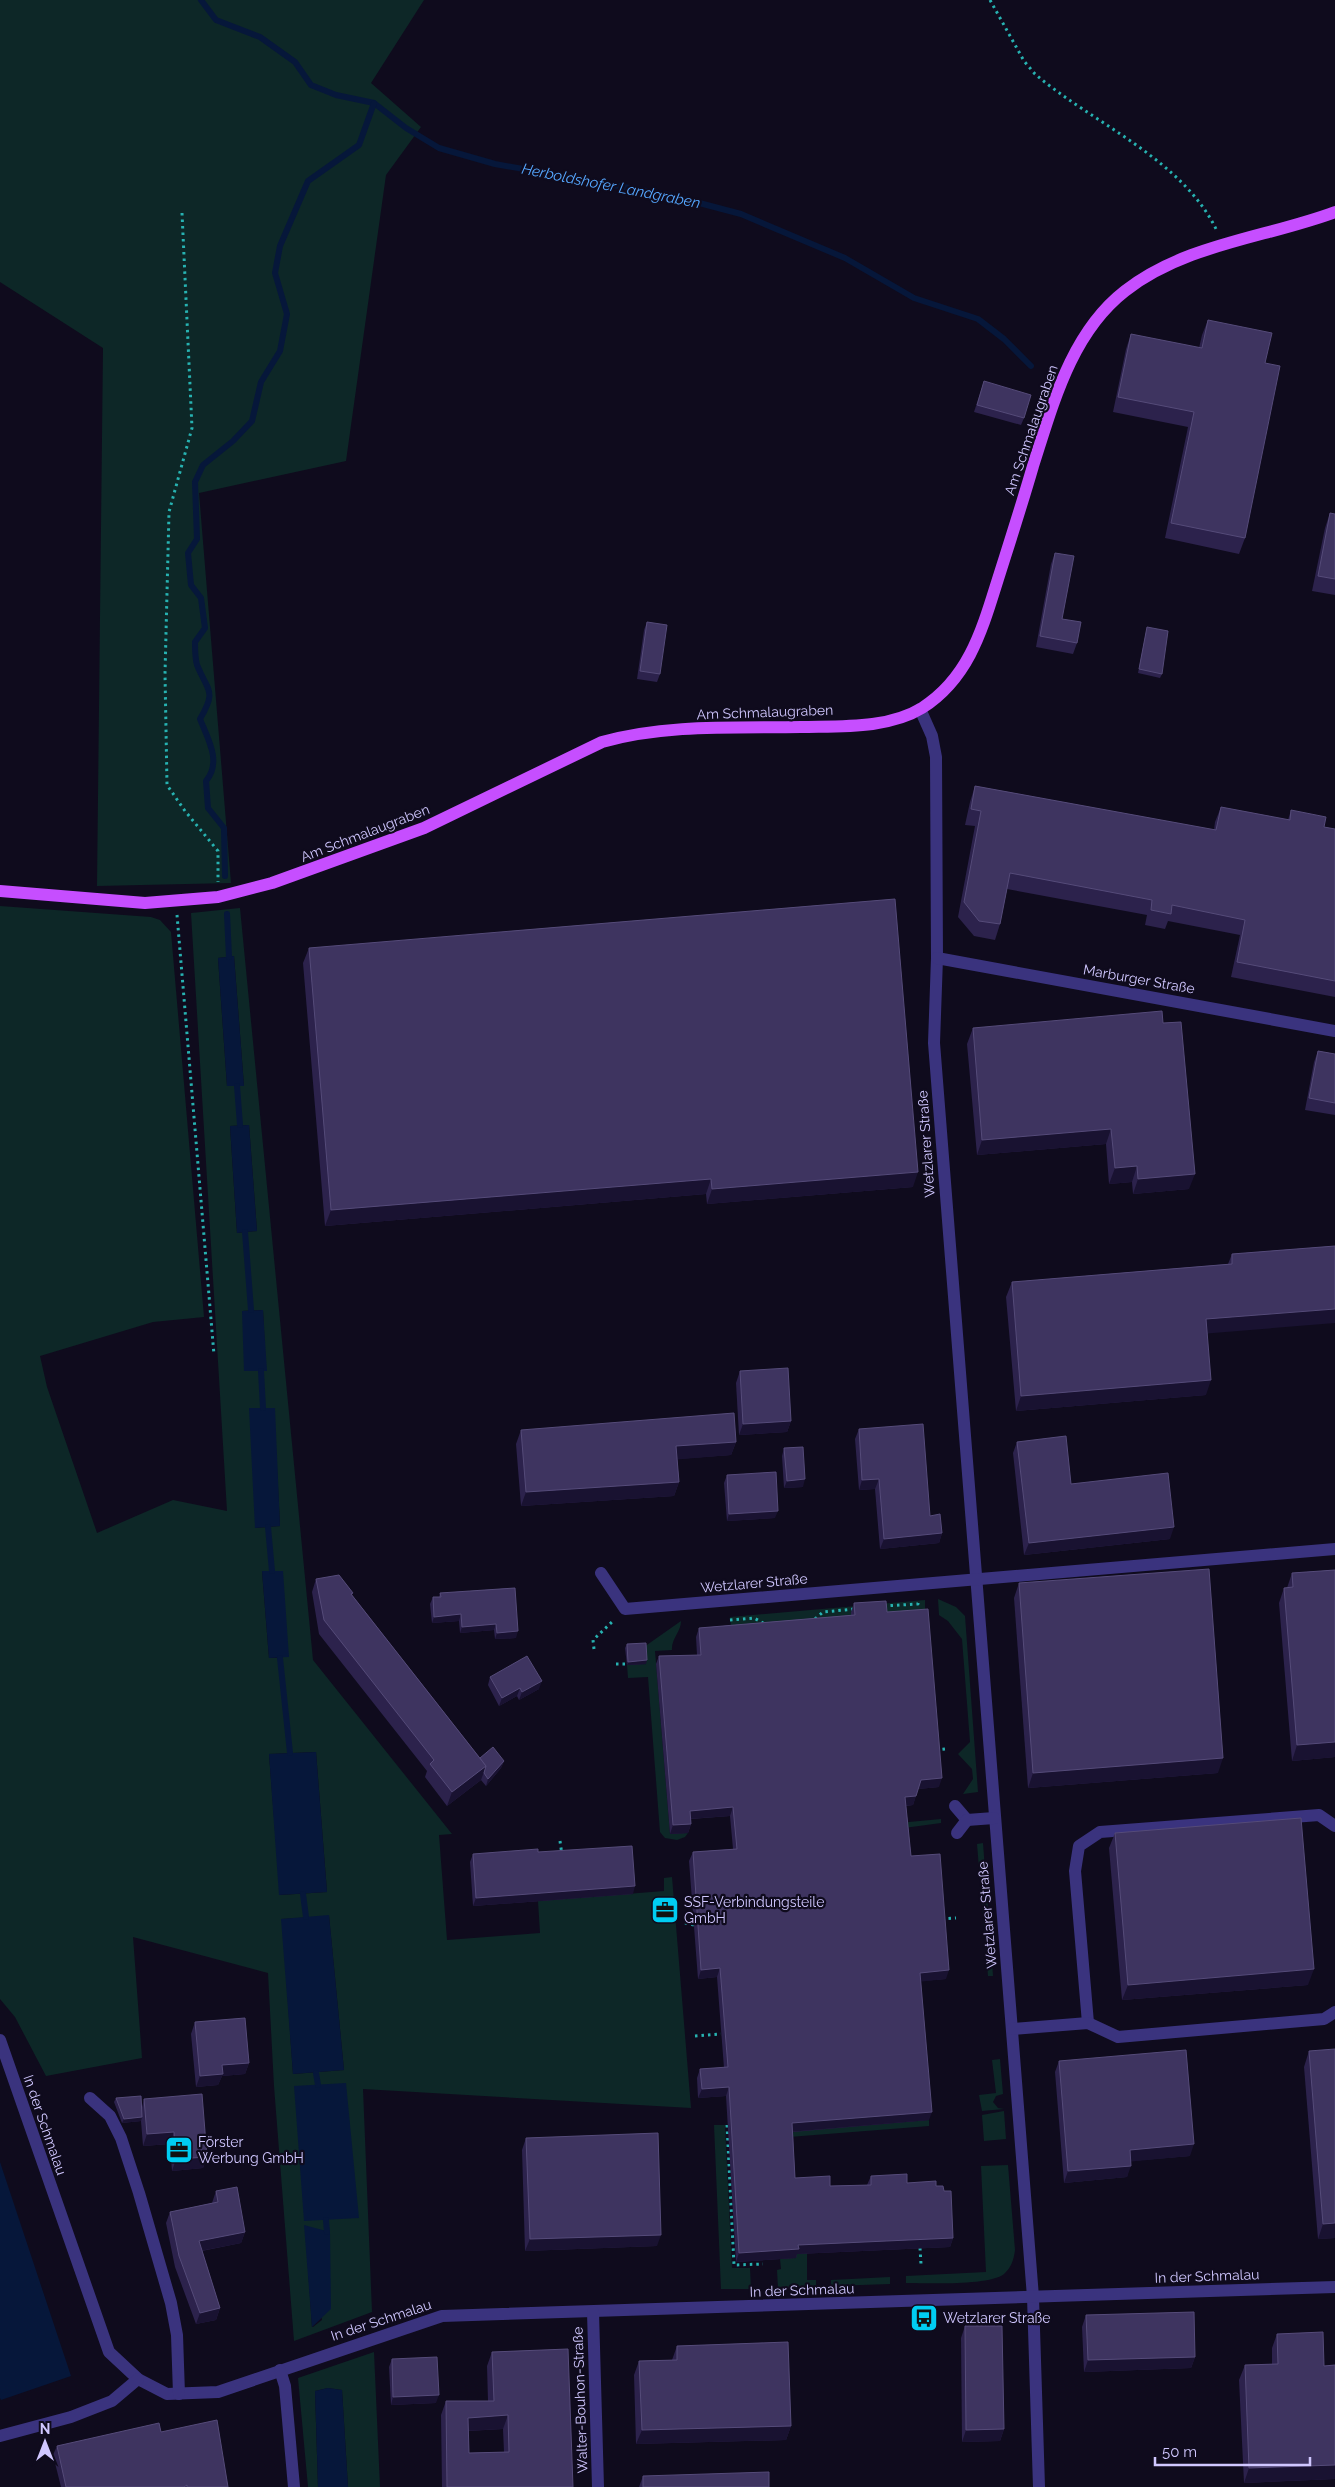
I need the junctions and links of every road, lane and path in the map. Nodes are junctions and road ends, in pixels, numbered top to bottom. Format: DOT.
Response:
graph roads {
  1 [pos="990,0"];
  2 [pos="1335,212"];
  3 [pos="182,213"];
  4 [pos="1224,246"];
  5 [pos="920,709"];
  6 [pos="0,891"];
  7 [pos="218,897"];
  8 [pos="176,902"];
  9 [pos="937,958"];
  10 [pos="1335,1031"];
  11 [pos="214,1355"];
  12 [pos="1335,1549"];
  13 [pos="601,1573"];
  14 [pos="975,1580"];
  15 [pos="918,1604"];
  16 [pos="897,1606"];
  17 [pos="879,1607"];
  18 [pos="864,1608"];
  19 [pos="625,1609"];
  20 [pos="898,1613"];
  21 [pos="730,1620"];
  22 [pos="812,1622"];
  23 [pos="767,1626"];
  24 [pos="594,1649"];
  25 [pos="616,1664"];
  26 [pos="626,1664"];
  27 [pos="945,1748"];
  28 [pos="936,1750"];
  29 [pos="955,1806"];
  30 [pos="994,1818"];
  31 [pos="967,1820"];
  32 [pos="1335,1826"];
  33 [pos="957,1833"];
  34 [pos="560,1840"];
  35 [pos="562,1858"];
  36 [pos="956,1918"];
  37 [pos="941,1920"];
  38 [pos="685,1923"];
  39 [pos="694,1925"];
  40 [pos="1335,2012"];
  41 [pos="1088,2022"];
  42 [pos="1012,2029"];
  43 [pos="721,2034"];
  44 [pos="695,2036"];
  45 [pos="0,2040"];
  46 [pos="90,2098"];
  47 [pos="727,2124"];
  48 [pos="920,2248"];
  49 [pos="763,2264"];
  50 [pos="921,2264"];
  51 [pos="1335,2286"];
  52 [pos="1034,2296"];
  53 [pos="593,2312"];
  54 [pos="280,2370"];
  55 [pos="138,2379"];
  56 [pos="179,2394"];
  57 [pos="0,2436"];
  58 [pos="294,2487"];
  59 [pos="598,2487"];
  60 [pos="1039,2487"];
  1 -- 4 [label="path"];
  2 -- 4 [label="main road, Am Schmalaugraben"];
  3 -- 7 [label="path"];
  4 -- 5 [label="main road, Am Schmalaugraben"];
  5 -- 7 [label="main road, Am Schmalaugraben"];
  5 -- 9 [label="street, Wetzlarer Straße"];
  6 -- 8 [label="main road, Am Schmalaugraben"];
  7 -- 8 [label="main road, Am Schmalaugraben"];
  8 -- 11 [label="path"];
  9 -- 10 [label="street, Marburger Straße"];
  9 -- 14 [label="street, Wetzlarer Straße"];
  12 -- 14 [label="street"];
  13 -- 19 [label="street"];
  14 -- 19 [label="street, Wetzlarer Straße"];
  14 -- 30 [label="street, Wetzlarer Straße"];
  15 -- 16 [label="path"];
  16 -- 17 [label="path"];
  16 -- 20 [label="path"];
  18 -- 22 [label="path"];
  19 -- 24 [label="path"];
  21 -- 23 [label="path"];
  25 -- 26 [label="path"];
  27 -- 28 [label="path"];
  29 -- 31 [label="street"];
  30 -- 31 [label="street"];
  30 -- 42 [label="street, Wetzlarer Straße"];
  31 -- 33 [label="street"];
  32 -- 41 [label="street"];
  34 -- 35 [label="path"];
  36 -- 37 [label="path"];
  38 -- 39 [label="path"];
  40 -- 41 [label="street"];
  41 -- 42 [label="street"];
  42 -- 52 [label="street, Wetzlarer Straße"];
  43 -- 44 [label="path"];
  45 -- 55 [label="street, In der Schmalau"];
  46 -- 56 [label="street"];
  47 -- 49 [label="path"];
  48 -- 50 [label="path"];
  51 -- 52 [label="street, In der Schmalau"];
  52 -- 53 [label="street, In der Schmalau"];
  52 -- 60 [label="street, Wetzlarer Straße"];
  53 -- 54 [label="street, In der Schmalau"];
  53 -- 59 [label="street, Walter-Bouhon-Straße"];
  54 -- 56 [label="street, In der Schmalau"];
  54 -- 58 [label="street"];
  55 -- 56 [label="street, In der Schmalau"];
  55 -- 57 [label="street"];
}
